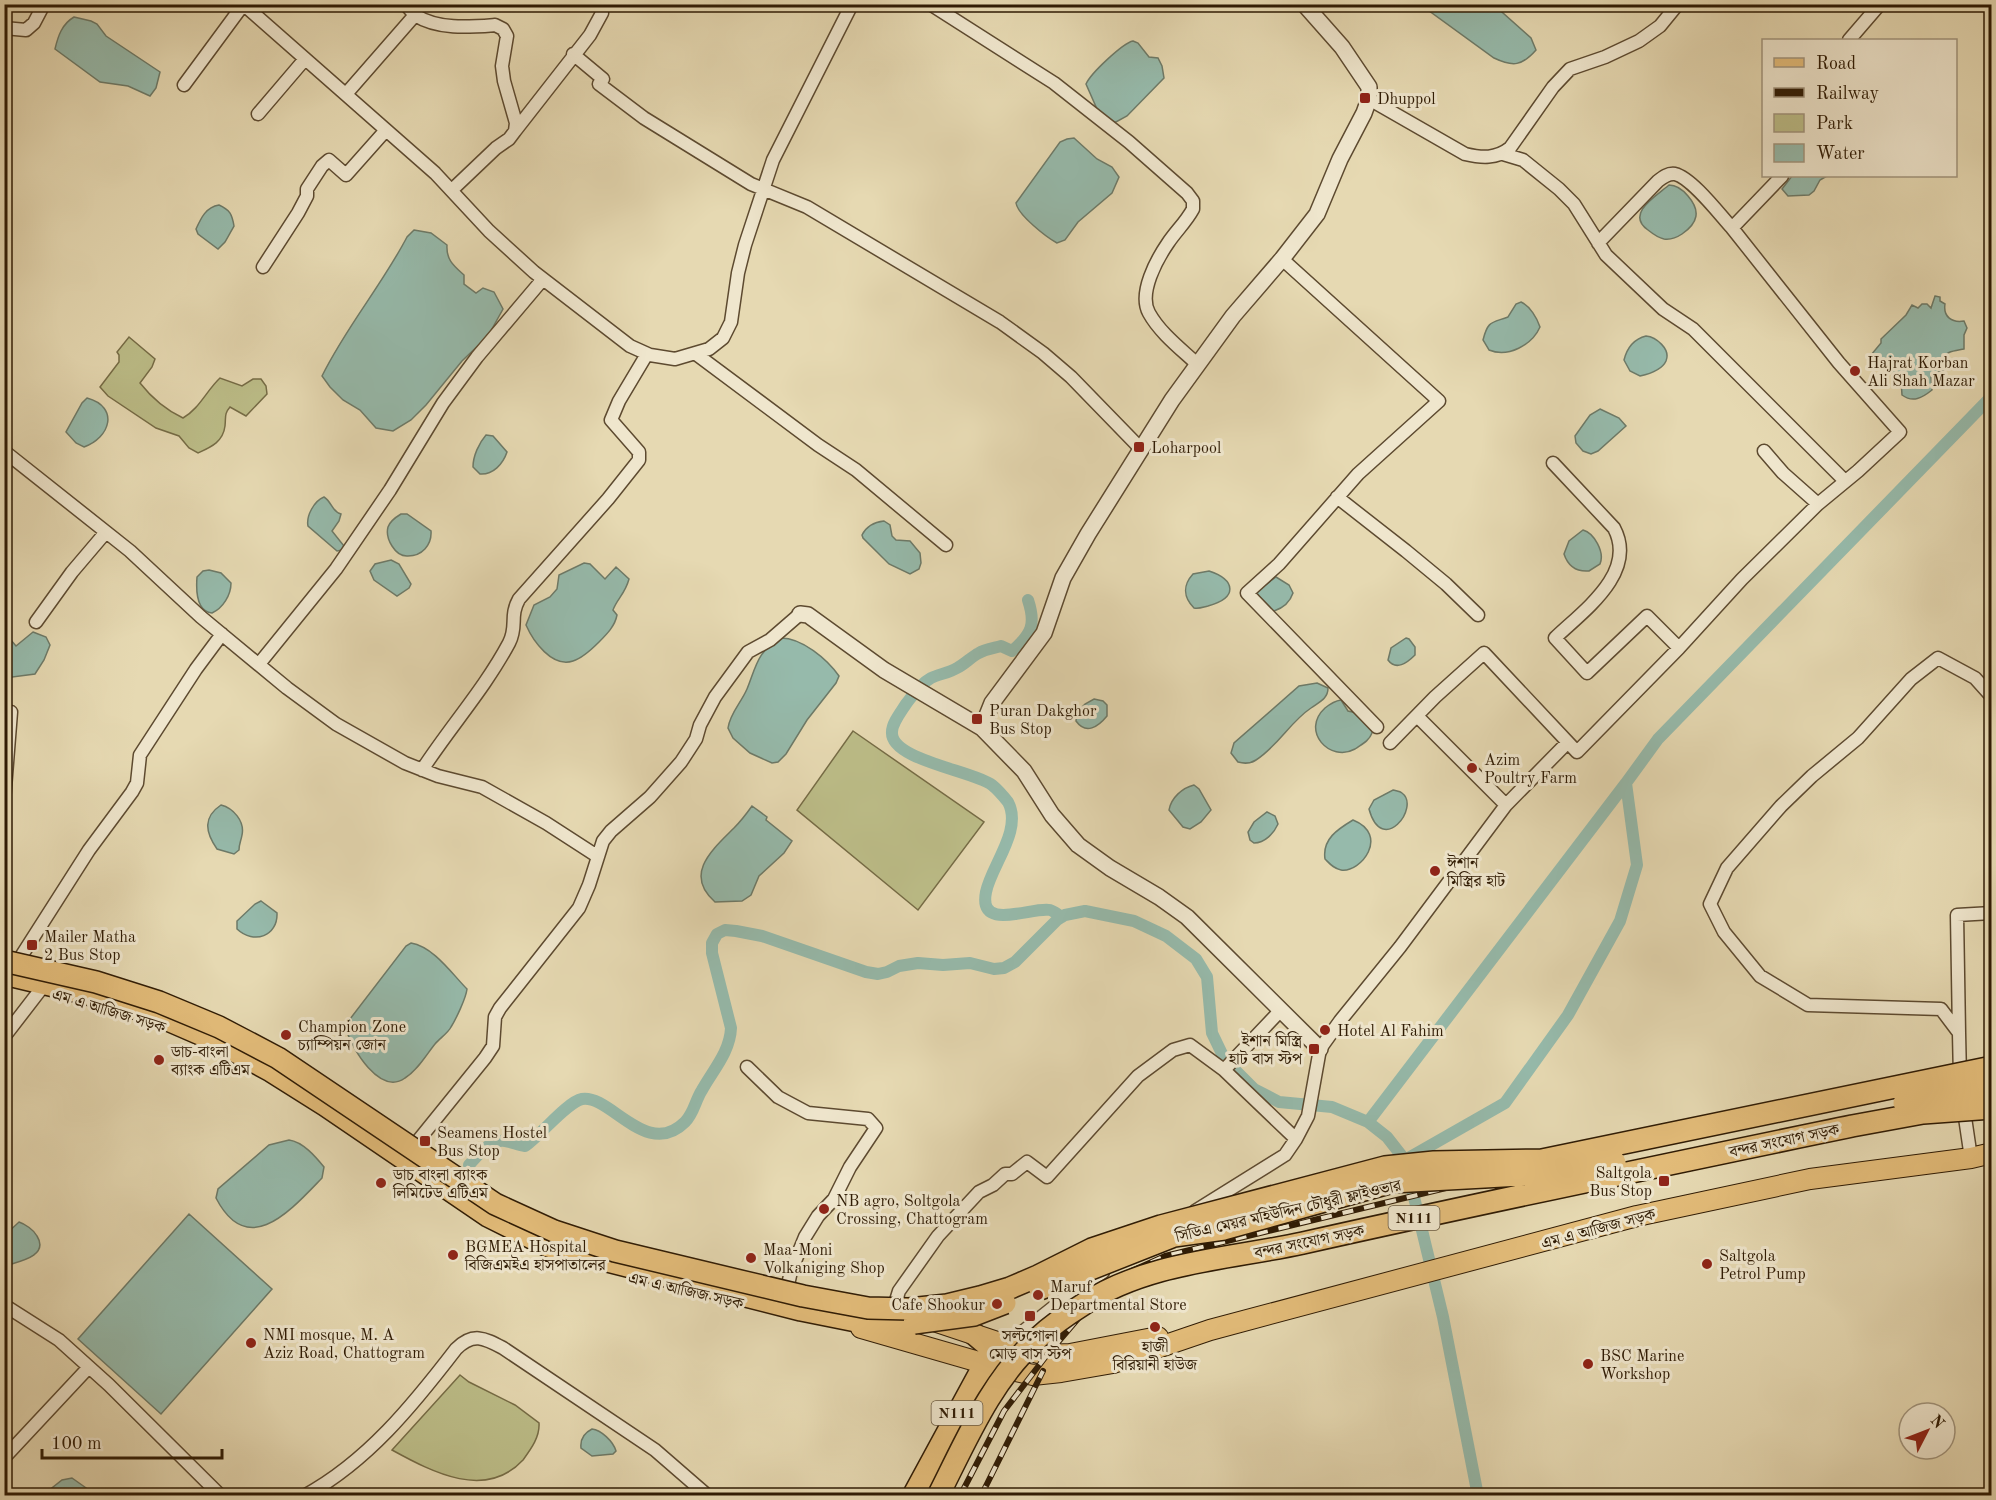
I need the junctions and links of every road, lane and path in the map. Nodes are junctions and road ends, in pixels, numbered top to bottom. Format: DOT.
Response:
graph roads {
  1 [pos="44,4"];
  2 [pos="405,4"];
  3 [pos="602,4"];
  4 [pos="852,4"];
  5 [pos="930,4"];
  6 [pos="1304,4"];
  7 [pos="1678,4"];
  8 [pos="1880,4"];
  9 [pos="243,5"];
  10 [pos="415,15"];
  11 [pos="4,28"];
  12 [pos="1850,39"];
  13 [pos="573,54"];
  14 [pos="305,58"];
  15 [pos="184,85"];
  16 [pos="346,94"];
  17 [pos="1369,99"];
  18 [pos="258,114"];
  19 [pos="386,130"];
  20 [pos="515,131"];
  21 [pos="1503,154"];
  22 [pos="1781,177"];
  23 [pos="455,187"];
  24 [pos="763,188"];
  25 [pos="1732,228"];
  26 [pos="1598,243"];
  27 [pos="1282,259"];
  28 [pos="263,267"];
  29 [pos="543,279"];
  30 [pos="647,354"];
  31 [pos="696,354"];
  32 [pos="1197,364"];
  33 [pos="1142,449"];
  34 [pos="4,451"];
  35 [pos="1764,451"];
  36 [pos="1553,463"];
  37 [pos="1845,481"];
  38 [pos="1337,497"];
  39 [pos="1818,504"];
  40 [pos="106,532"];
  41 [pos="946,545"];
  42 [pos="800,614"];
  43 [pos="1478,615"];
  44 [pos="36,622"];
  45 [pos="222,634"];
  46 [pos="1679,648"];
  47 [pos="259,664"];
  48 [pos="1992,697"];
  49 [pos="11,712"];
  50 [pos="1417,716"];
  51 [pos="1377,727"];
  52 [pos="982,728"];
  53 [pos="1390,743"];
  54 [pos="1567,743"];
  55 [pos="422,770"];
  56 [pos="4,801"];
  57 [pos="1506,805"];
  58 [pos="597,856"];
  59 [pos="1992,913"];
  60 [pos="10,956"];
  61 [pos="4,974"];
  62 [pos="4,981"];
  63 [pos="41,989"];
  64 [pos="1280,1011"];
  65 [pos="1959,1033"];
  66 [pos="4,1037"];
  67 [pos="1320,1049"];
  68 [pos="747,1067"];
  69 [pos="1992,1067"];
  70 [pos="1224,1070"];
  71 [pos="1992,1086"];
  72 [pos="1992,1108"];
  73 [pos="1296,1139"];
  74 [pos="417,1142"];
  75 [pos="1992,1153"];
  76 [pos="1971,1158"];
  77 [pos="788,1286"];
  78 [pos="4,1305"];
  79 [pos="894,1307"];
  80 [pos="1210,1330"];
  81 [pos="974,1334"];
  82 [pos="1006,1345"];
  83 [pos="987,1364"];
  84 [pos="89,1367"];
  85 [pos="4,1458"];
  86 [pos="221,1496"];
  87 [pos="303,1496"];
  88 [pos="708,1496"];
  89 [pos="913,1496"];
  90 [pos="938,1496"];
  1 -- 11 [label="street"];
  2 -- 10 [label="street"];
  3 -- 13 [label="street"];
  4 -- 24 [label="street"];
  5 -- 32 [label="street"];
  6 -- 17 [label="street"];
  7 -- 21 [label="street"];
  8 -- 12 [label="street"];
  9 -- 14 [label="street"];
  9 -- 15 [label="street"];
  10 -- 16 [label="street"];
  10 -- 20 [label="street"];
  13 -- 20 [label="street"];
  13 -- 24 [label="street"];
  14 -- 16 [label="street"];
  14 -- 18 [label="street"];
  16 -- 19 [label="street"];
  17 -- 21 [label="street"];
  17 -- 27 [label="street"];
  19 -- 28 [label="street"];
  19 -- 29 [label="street"];
  20 -- 23 [label="street"];
  21 -- 26 [label="street"];
  22 -- 25 [label="street"];
  24 -- 31 [label="street"];
  24 -- 33 [label="street"];
  25 -- 26 [label="street"];
  25 -- 37 [label="street"];
  26 -- 37 [label="street"];
  27 -- 32 [label="street"];
  27 -- 38 [label="street"];
  29 -- 30 [label="street"];
  29 -- 47 [label="street"];
  30 -- 31 [label="street"];
  30 -- 55 [label="street"];
  31 -- 41 [label="street"];
  32 -- 33 [label="street"];
  33 -- 52 [label="street"];
  34 -- 40 [label="street"];
  35 -- 39 [label="street"];
  36 -- 46 [label="street"];
  37 -- 39 [label="street"];
  38 -- 43 [label="street"];
  38 -- 51 [label="street"];
  39 -- 46 [label="street"];
  40 -- 44 [label="street"];
  40 -- 45 [label="street"];
  42 -- 52 [label="street"];
  42 -- 58 [label="street"];
  45 -- 47 [label="street"];
  45 -- 60 [label="street"];
  46 -- 54 [label="street"];
  47 -- 55 [label="street"];
  48 -- 65 [label="street"];
  49 -- 56 [label="street"];
  50 -- 53 [label="street"];
  50 -- 54 [label="street"];
  50 -- 57 [label="street"];
  52 -- 64 [label="street"];
  54 -- 57 [label="street"];
  55 -- 58 [label="street"];
  57 -- 67 [label="street"];
  58 -- 74 [label="street"];
  59 -- 65 [label="street"];
  60 -- 69 [label="highway, bridge"];
  60 -- 74 [label="main road, এম এ আজিজ সড়ক"];
  61 -- 71 [label="highway, সিডিএ মেয়র মহিউদ্দিন চৌধুরী ফ্লাইওভার, bridge"];
  62 -- 63 [label="main road, এম এ আজিজ সড়ক"];
  63 -- 66 [label="street"];
  63 -- 83 [label="main road, এম এ আজিজ সড়ক"];
  64 -- 67 [label="street"];
  64 -- 70 [label="street"];
  65 -- 76 [label="street"];
  67 -- 73 [label="street"];
  68 -- 77 [label="street"];
  70 -- 73 [label="street"];
  70 -- 79 [label="street"];
  72 -- 90 [label="highway, বন্দর সংযোগ সড়ক / N111, bridge"];
  73 -- 82 [label="street"];
  74 -- 77 [label="main road, এম এ আজিজ সড়ক"];
  75 -- 76 [label="main road, এম এ আজিজ সড়ক"];
  76 -- 80 [label="main road, এম এ আজিজ সড়ক"];
  77 -- 79 [label="main road, এম এ আজিজ সড়ক"];
  78 -- 84 [label="street"];
  79 -- 81 [label="main road, এম এ আজিজ সড়ক"];
  80 -- 82 [label="main road, এম এ আজিজ সড়ক"];
  80 -- 83 [label="main road, এম এ আজিজ সড়ক"];
  81 -- 82 [label="main road, এম এ আজিজ সড়ক"];
  81 -- 83 [label="highway"];
  83 -- 89 [label="highway, N111"];
  84 -- 85 [label="street"];
  84 -- 86 [label="street"];
  87 -- 88 [label="street"];
}
